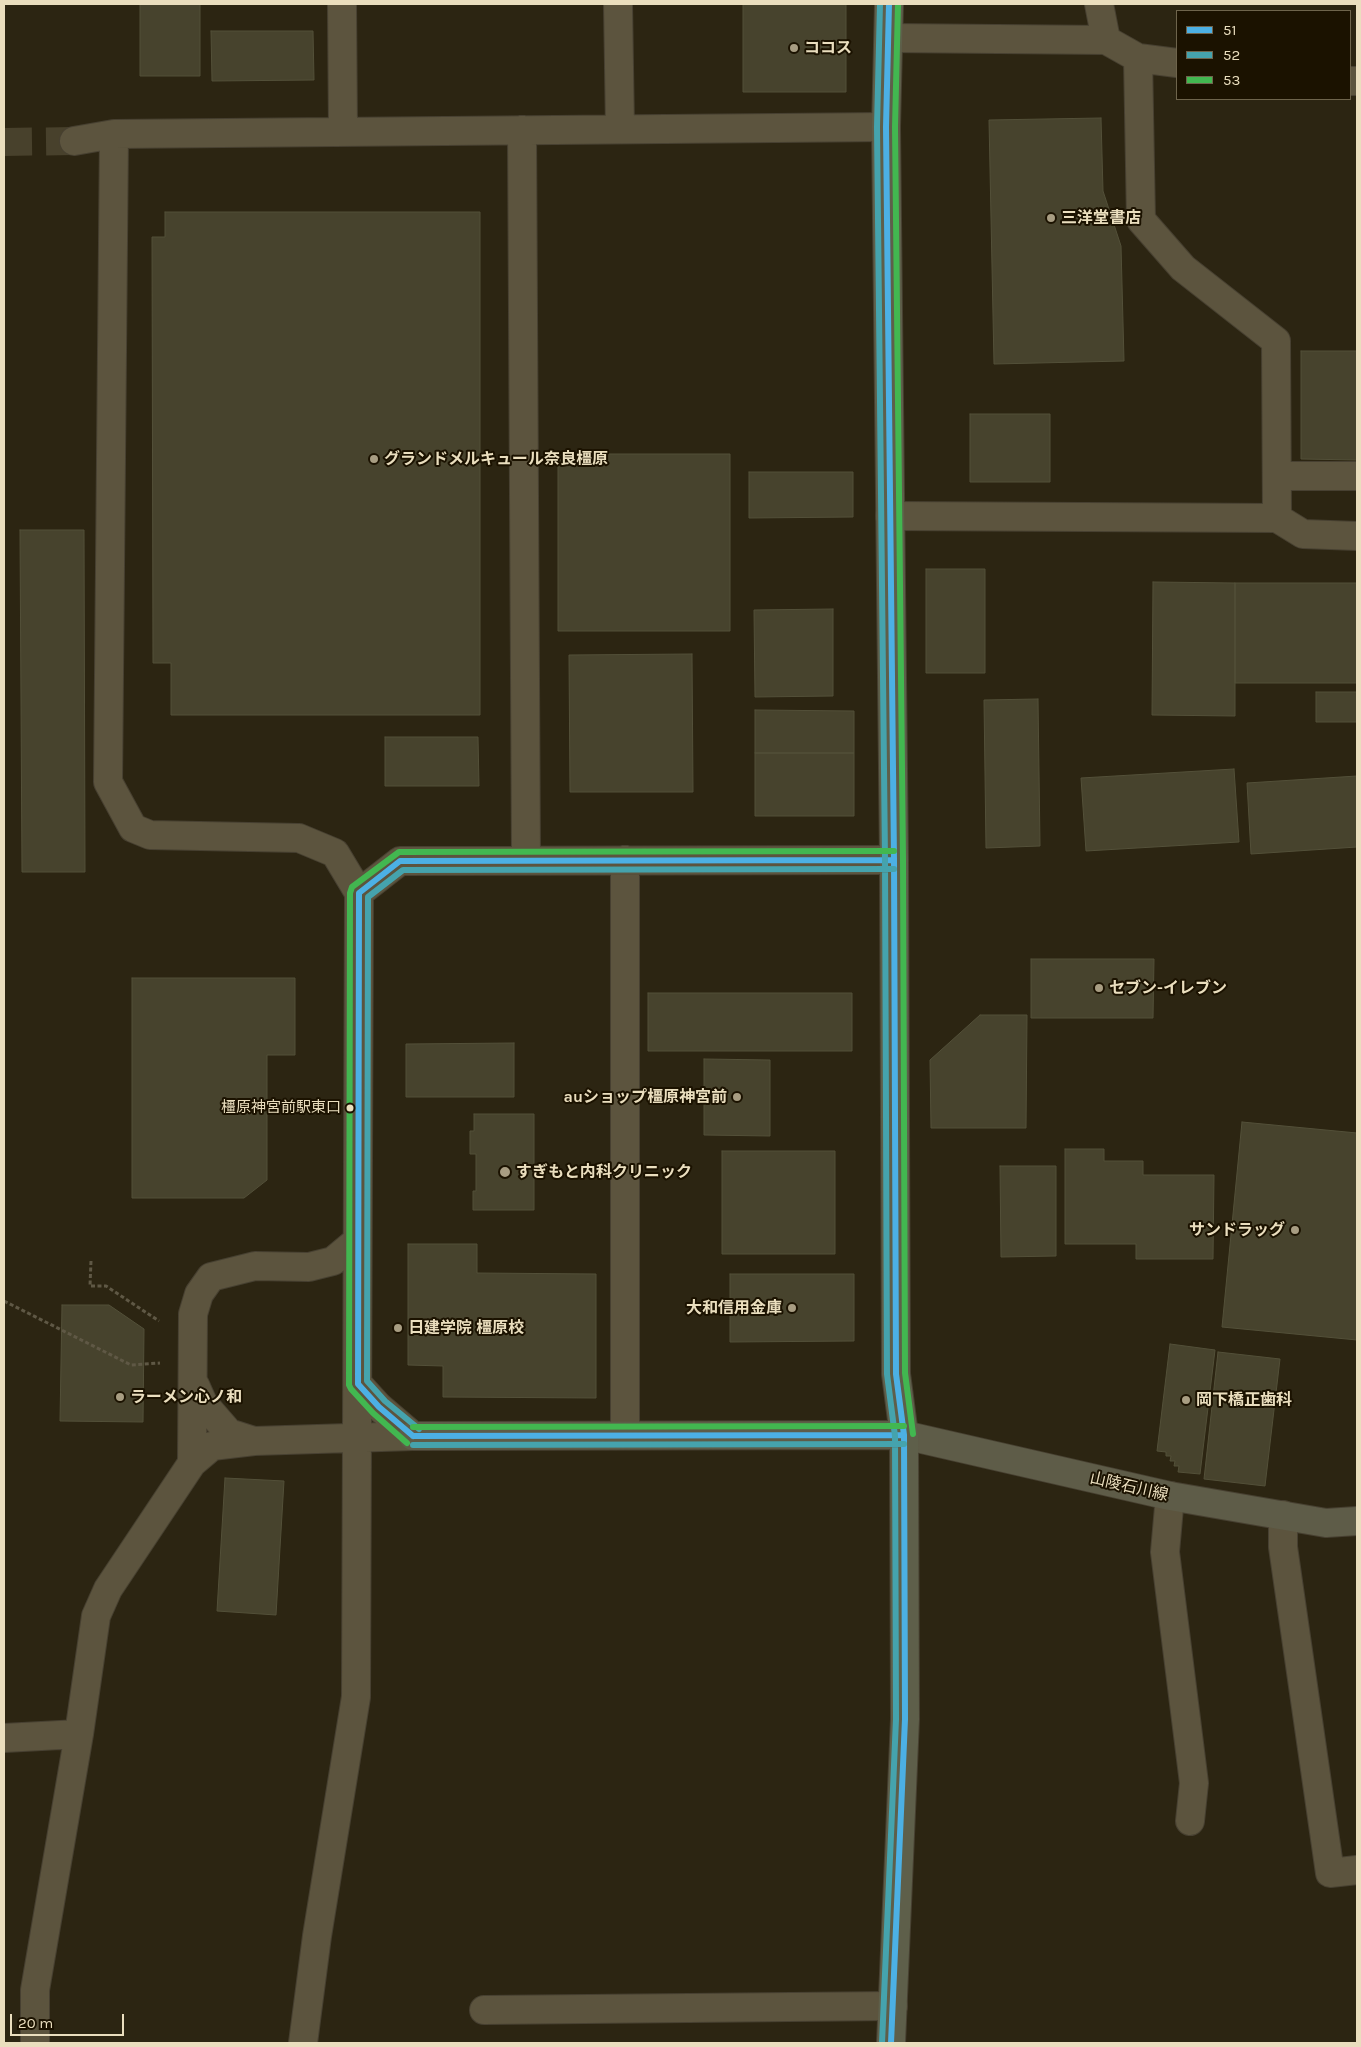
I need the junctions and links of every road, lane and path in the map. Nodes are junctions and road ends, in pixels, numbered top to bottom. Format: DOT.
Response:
graph roads {
  1 [pos="342,4"];
  2 [pos="618,4"];
  3 [pos="888,4"];
  4 [pos="1099,4"];
  5 [pos="889,38"];
  6 [pos="1106,40"];
  7 [pos="1138,58"];
  8 [pos="1176,62"];
  9 [pos="886,127"];
  10 [pos="620,129"];
  11 [pos="522,130"];
  12 [pos="343,132"];
  13 [pos="114,134"];
  14 [pos="74,141"];
  15 [pos="1277,476"];
  16 [pos="1357,476"];
  17 [pos="890,516"];
  18 [pos="1277,518"];
  19 [pos="1357,536"];
  20 [pos="526,860"];
  21 [pos="625,860"];
  22 [pos="894,860"];
  23 [pos="359,893"];
  24 [pos="357,1241"];
  25 [pos="91,1260"];
  26 [pos="4,1301"];
  27 [pos="160,1321"];
  28 [pos="160,1363"];
  29 [pos="194,1384"];
  30 [pos="358,1384"];
  31 [pos="625,1435"];
  32 [pos="904,1435"];
  33 [pos="413,1436"];
  34 [pos="358,1439"];
  35 [pos="254,1441"];
  36 [pos="192,1463"];
  37 [pos="1170,1496"];
  38 [pos="1283,1515"];
  39 [pos="1357,1521"];
  40 [pos="79,1734"];
  41 [pos="4,1738"];
  42 [pos="1190,1822"];
  43 [pos="1357,1870"];
  44 [pos="893,2006"];
  45 [pos="484,2010"];
  46 [pos="35,2043"];
  47 [pos="303,2043"];
  48 [pos="891,2043"];
  1 -- 12 [label="street"];
  2 -- 10 [label="street"];
  3 -- 5 [label="highway"];
  4 -- 6 [label="street"];
  5 -- 6 [label="street"];
  5 -- 9 [label="highway"];
  6 -- 7 [label="street"];
  7 -- 8 [label="street"];
  7 -- 15 [label="street"];
  9 -- 10 [label="street"];
  9 -- 17 [label="highway"];
  10 -- 11 [label="street"];
  11 -- 12 [label="street"];
  11 -- 20 [label="street"];
  12 -- 13 [label="street"];
  13 -- 14 [label="street"];
  13 -- 23 [label="street"];
  15 -- 16 [label="street"];
  15 -- 18 [label="street"];
  17 -- 18 [label="street"];
  17 -- 22 [label="highway"];
  18 -- 19 [label="street"];
  20 -- 21 [label="street"];
  20 -- 23 [label="street"];
  21 -- 22 [label="street"];
  21 -- 31 [label="street"];
  22 -- 32 [label="highway"];
  23 -- 24 [label="street"];
  24 -- 29 [label="street"];
  24 -- 30 [label="street"];
  25 -- 27 [label="path"];
  26 -- 28 [label="path"];
  29 -- 35 [label="street"];
  29 -- 36 [label="street"];
  30 -- 33 [label="street"];
  30 -- 34 [label="street"];
  31 -- 32 [label="main road, 山陵石川線"];
  31 -- 33 [label="main road, 山陵石川線"];
  32 -- 37 [label="main road, 山陵石川線"];
  32 -- 44 [label="highway"];
  33 -- 34 [label="street"];
  34 -- 35 [label="street"];
  34 -- 47 [label="street"];
  35 -- 36 [label="street"];
  36 -- 40 [label="street"];
  37 -- 38 [label="main road, 山陵石川線"];
  37 -- 42 [label="street"];
  38 -- 39 [label="main road, 山陵石川線"];
  38 -- 43 [label="street"];
  40 -- 41 [label="street"];
  40 -- 46 [label="street"];
  44 -- 45 [label="street"];
  44 -- 48 [label="highway"];
}
